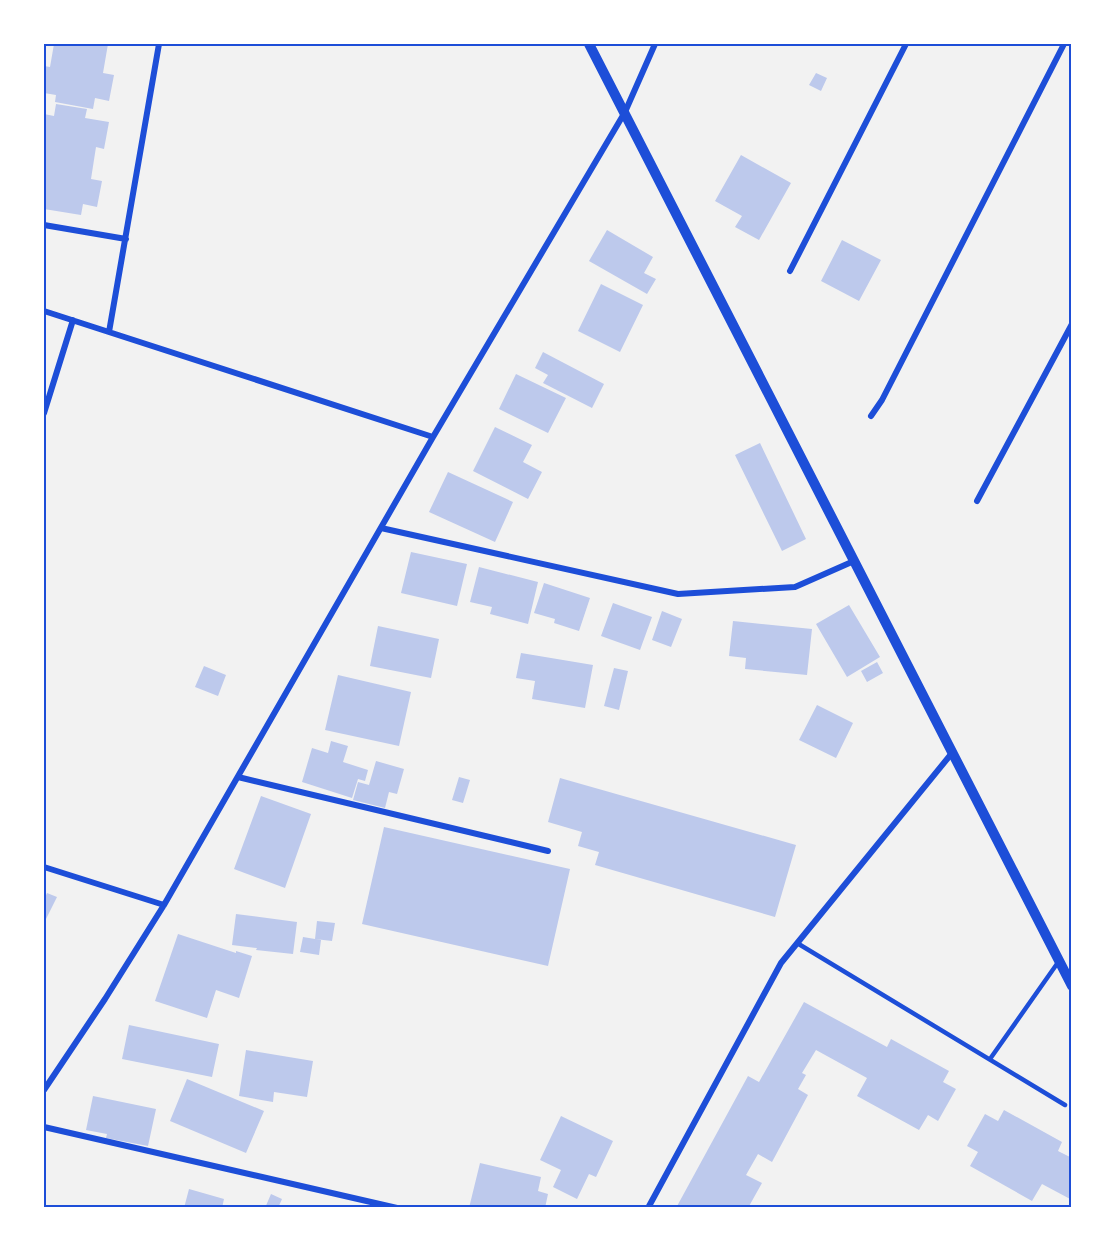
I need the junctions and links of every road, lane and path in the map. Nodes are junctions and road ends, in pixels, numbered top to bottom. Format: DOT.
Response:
graph roads {
  1 [pos="159,44"];
  2 [pos="589,44"];
  3 [pos="655,44"];
  4 [pos="906,44"];
  5 [pos="1064,44"];
  6 [pos="625,112"];
  7 [pos="44,225"];
  8 [pos="126,239"];
  9 [pos="790,272"];
  10 [pos="44,310"];
  11 [pos="73,320"];
  12 [pos="1071,324"];
  13 [pos="109,332"];
  14 [pos="44,413"];
  15 [pos="871,416"];
  16 [pos="434,437"];
  17 [pos="977,501"];
  18 [pos="381,528"];
  19 [pos="854,561"];
  20 [pos="952,753"];
  21 [pos="238,777"];
  22 [pos="548,851"];
  23 [pos="44,867"];
  24 [pos="164,905"];
  25 [pos="797,943"];
  26 [pos="1059,961"];
  27 [pos="1071,986"];
  28 [pos="990,1059"];
  29 [pos="44,1090"];
  30 [pos="1065,1105"];
  31 [pos="44,1127"];
  32 [pos="397,1208"];
  33 [pos="648,1208"];
  1 -- 8 [label="street"];
  2 -- 6 [label="street"];
  3 -- 6 [label="street"];
  4 -- 9 [label="street"];
  5 -- 15 [label="street"];
  6 -- 16 [label="street"];
  6 -- 19 [label="street"];
  7 -- 8 [label="street"];
  8 -- 13 [label="street"];
  10 -- 11 [label="street"];
  11 -- 13 [label="street"];
  11 -- 14 [label="street"];
  12 -- 17 [label="street"];
  13 -- 16 [label="street"];
  16 -- 18 [label="street"];
  18 -- 19 [label="street"];
  18 -- 21 [label="street"];
  19 -- 20 [label="street"];
  20 -- 25 [label="street"];
  20 -- 26 [label="street"];
  21 -- 22 [label="street"];
  21 -- 24 [label="street"];
  23 -- 24 [label="street"];
  24 -- 29 [label="street"];
  25 -- 28 [label="lane"];
  25 -- 33 [label="street"];
  26 -- 27 [label="street"];
  26 -- 28 [label="lane"];
  28 -- 30 [label="lane"];
  31 -- 32 [label="street"];
}
